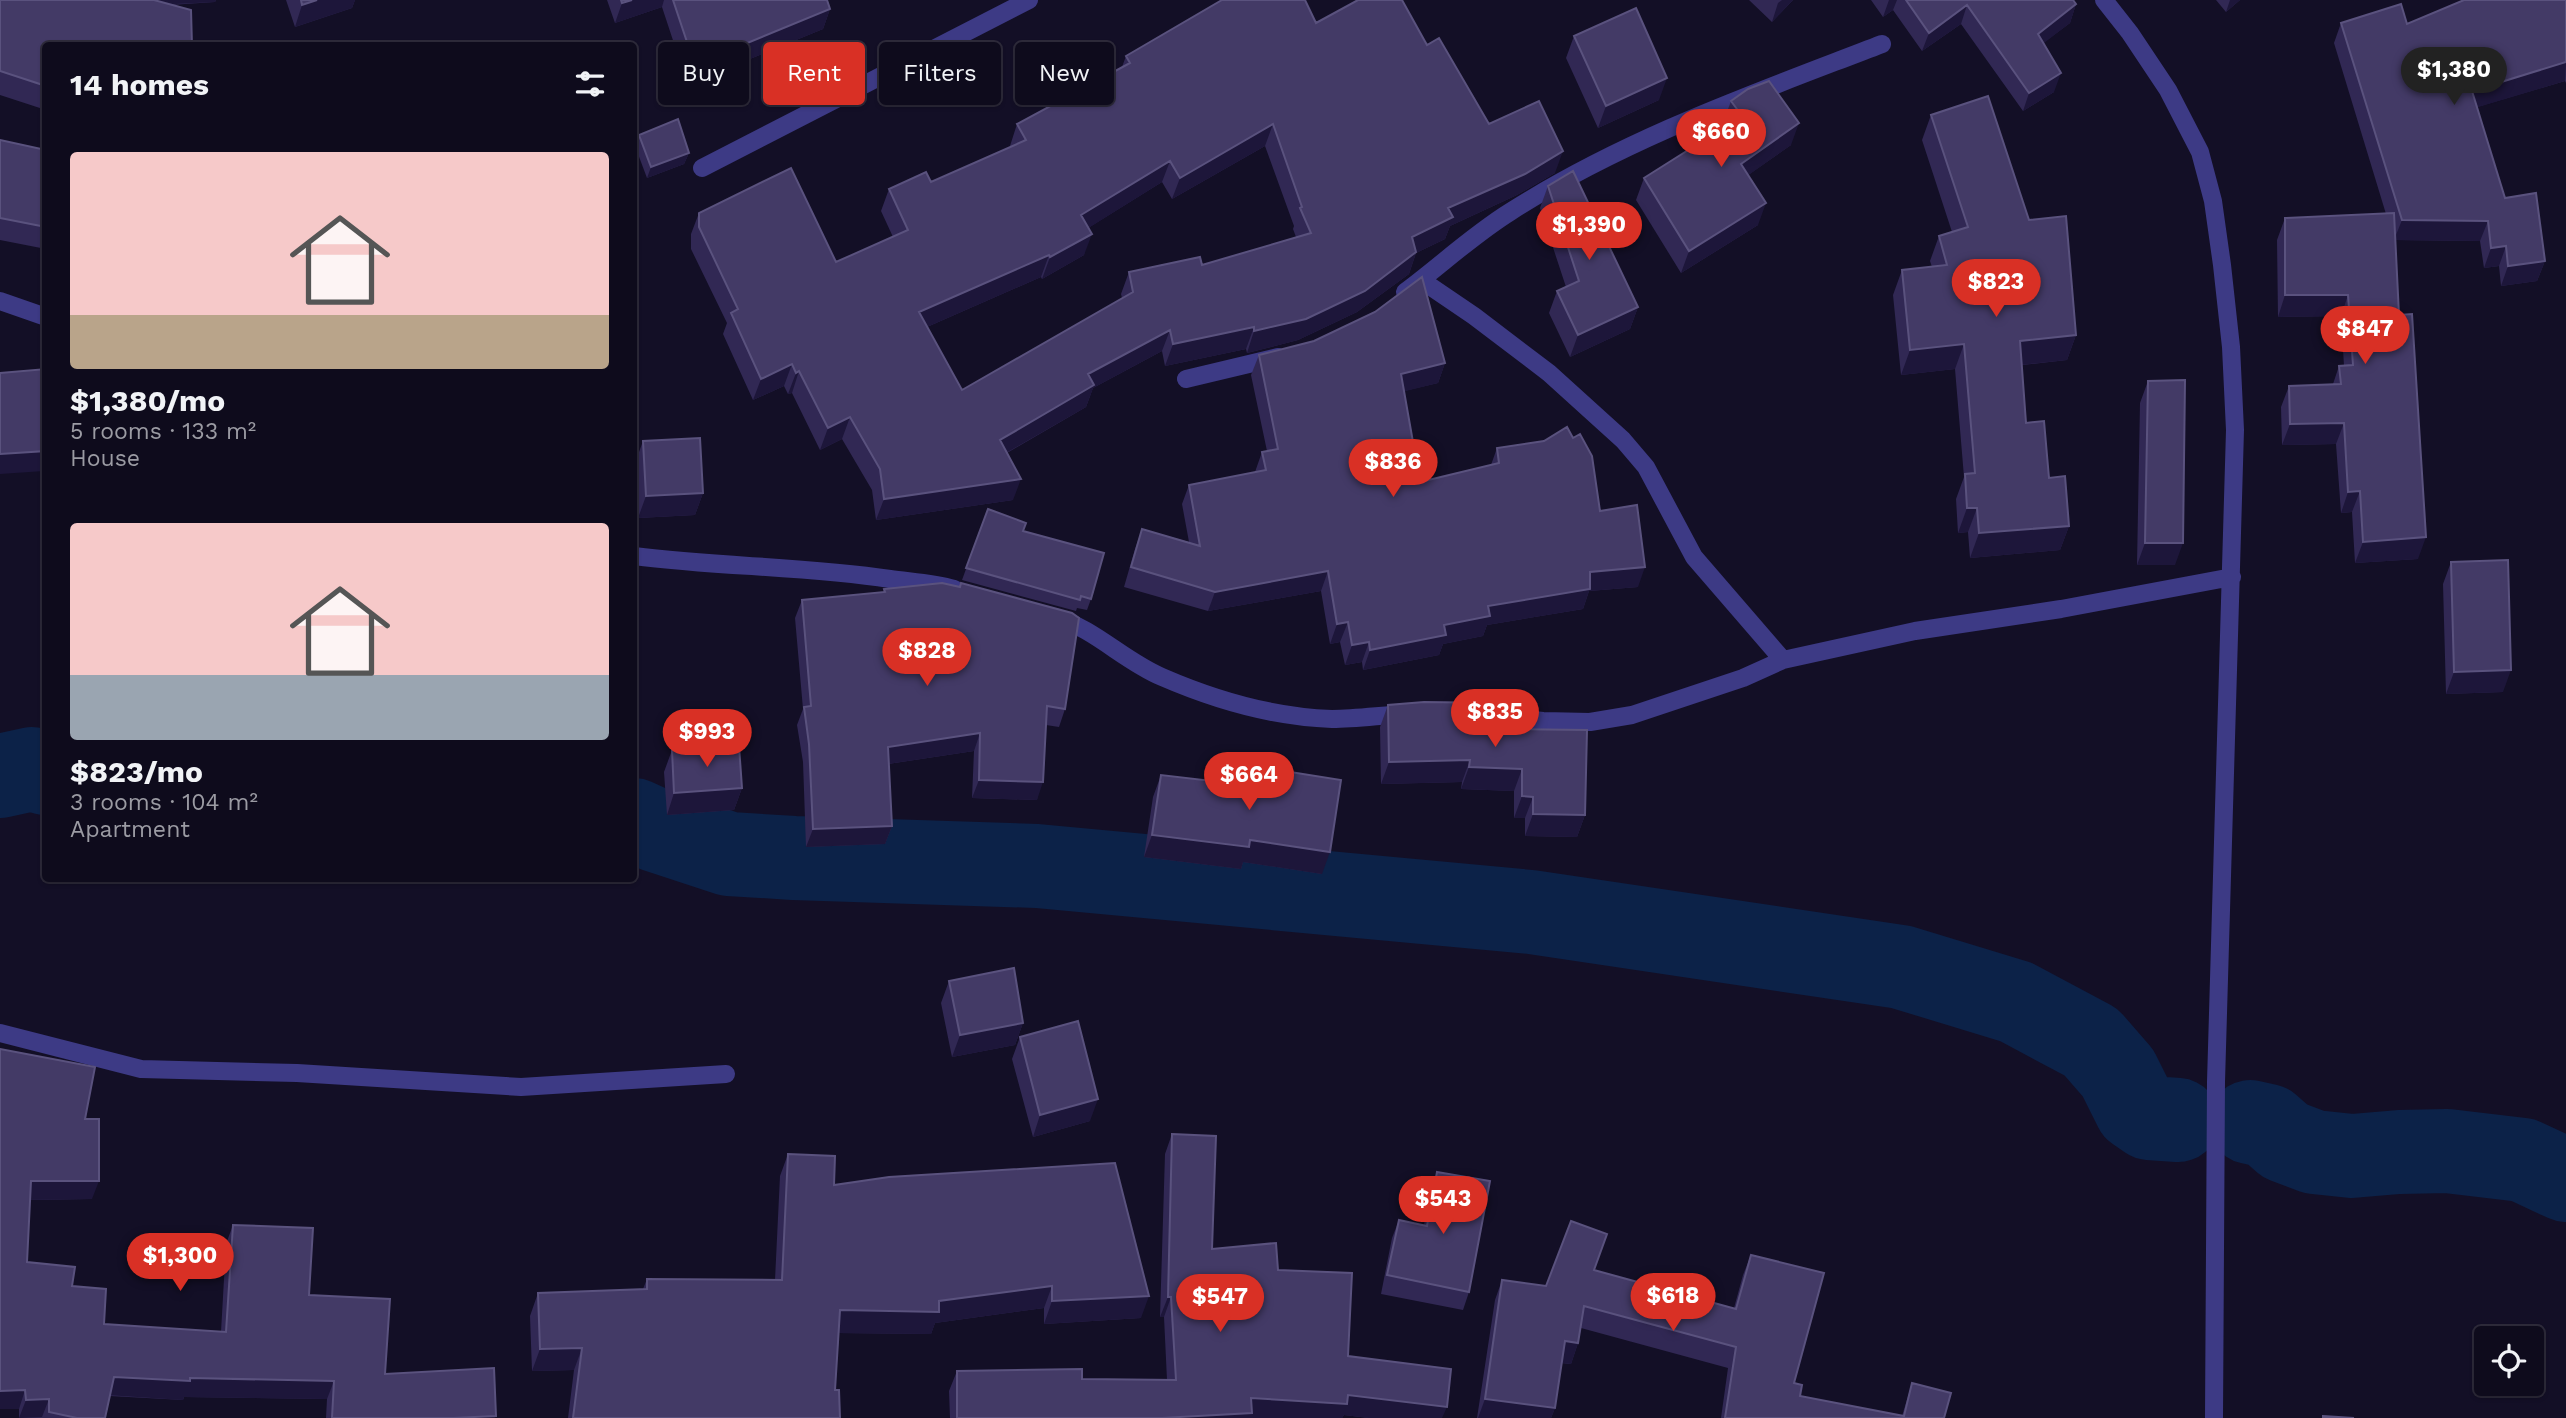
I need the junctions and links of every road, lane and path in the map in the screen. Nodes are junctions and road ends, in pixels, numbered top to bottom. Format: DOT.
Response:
graph roads {
  1 [pos="1029,0"];
  2 [pos="2104,0"];
  3 [pos="1882,44"];
  4 [pos="702,168"];
  5 [pos="1421,280"];
  6 [pos="0,301"];
  7 [pos="1392,301"];
  8 [pos="42,316"];
  9 [pos="1289,354"];
  10 [pos="1186,379"];
  11 [pos="637,556"];
  12 [pos="2232,578"];
  13 [pos="971,594"];
  14 [pos="1033,611"];
  15 [pos="1783,660"];
  16 [pos="1429,713"];
  17 [pos="1455,713"];
  18 [pos="0,1033"];
  19 [pos="726,1074"];
  20 [pos="2214,1418"];
  1 -- 4 [label="street"];
  2 -- 12 [label="street"];
  3 -- 5 [label="street"];
  5 -- 7 [label="street"];
  5 -- 15 [label="street"];
  6 -- 8 [label="street"];
  9 -- 10 [label="street"];
  11 -- 13 [label="street"];
  12 -- 15 [label="street"];
  12 -- 20 [label="street"];
  14 -- 16 [label="street"];
  15 -- 17 [label="street"];
  18 -- 19 [label="street"];
}
